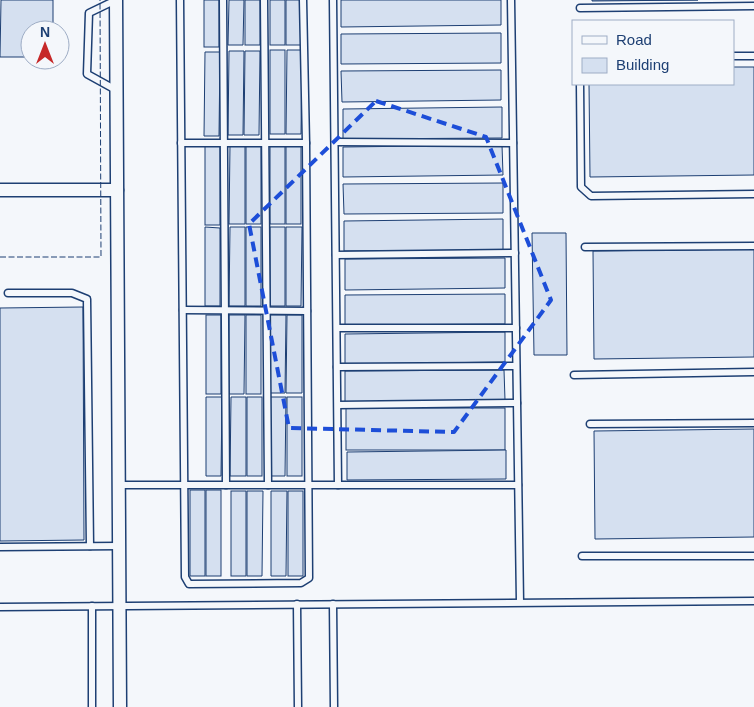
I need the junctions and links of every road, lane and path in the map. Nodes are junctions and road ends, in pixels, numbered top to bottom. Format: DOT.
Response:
graph roads {
  1 [pos="116,0"];
  2 [pos="180,0"];
  3 [pos="223,0"];
  4 [pos="264,0"];
  5 [pos="303,0"];
  6 [pos="333,0"];
  7 [pos="511,0"];
  8 [pos="754,6"];
  9 [pos="580,8"];
  10 [pos="734,56"];
  11 [pos="754,56"];
  12 [pos="580,85"];
  13 [pos="117,90"];
  14 [pos="335,142"];
  15 [pos="513,142"];
  16 [pos="181,143"];
  17 [pos="223,143"];
  18 [pos="266,143"];
  19 [pos="306,143"];
  20 [pos="0,190"];
  21 [pos="117,190"];
  22 [pos="754,194"];
  23 [pos="754,246"];
  24 [pos="585,247"];
  25 [pos="515,253"];
  26 [pos="336,255"];
  27 [pos="8,293"];
  28 [pos="183,310"];
  29 [pos="225,310"];
  30 [pos="267,310"];
  31 [pos="307,311"];
  32 [pos="337,328"];
  33 [pos="516,328"];
  34 [pos="516,366"];
  35 [pos="337,367"];
  36 [pos="754,372"];
  37 [pos="574,375"];
  38 [pos="517,403"];
  39 [pos="338,405"];
  40 [pos="754,422"];
  41 [pos="590,424"];
  42 [pos="119,485"];
  43 [pos="184,485"];
  44 [pos="226,485"];
  45 [pos="268,485"];
  46 [pos="308,485"];
  47 [pos="338,485"];
  48 [pos="518,485"];
  49 [pos="0,546"];
  50 [pos="90,546"];
  51 [pos="120,546"];
  52 [pos="582,556"];
  53 [pos="754,556"];
  54 [pos="754,601"];
  55 [pos="520,602"];
  56 [pos="297,604"];
  57 [pos="333,604"];
  58 [pos="92,606"];
  59 [pos="120,606"];
  60 [pos="0,607"];
  61 [pos="92,707"];
  62 [pos="120,707"];
  63 [pos="298,707"];
  64 [pos="334,707"];
  1 -- 13 [label="street"];
  1 -- 13 [label="lane"];
  2 -- 16 [label="lane"];
  3 -- 17 [label="lane"];
  4 -- 18 [label="lane"];
  5 -- 19 [label="lane"];
  6 -- 14 [label="lane"];
  7 -- 15 [label="lane"];
  8 -- 9 [label="lane"];
  10 -- 11 [label="lane"];
  12 -- 22 [label="lane"];
  13 -- 21 [label="street"];
  14 -- 15 [label="lane"];
  14 -- 26 [label="lane"];
  15 -- 25 [label="lane"];
  16 -- 17 [label="lane"];
  16 -- 28 [label="lane"];
  17 -- 18 [label="lane"];
  17 -- 29 [label="lane"];
  18 -- 19 [label="lane"];
  18 -- 30 [label="lane"];
  19 -- 31 [label="lane"];
  20 -- 21 [label="street"];
  21 -- 42 [label="street"];
  23 -- 24 [label="lane"];
  25 -- 26 [label="lane"];
  25 -- 33 [label="lane"];
  26 -- 32 [label="lane"];
  27 -- 50 [label="lane"];
  28 -- 29 [label="lane"];
  28 -- 43 [label="lane"];
  29 -- 30 [label="lane"];
  29 -- 44 [label="lane"];
  30 -- 31 [label="lane"];
  30 -- 45 [label="lane"];
  31 -- 46 [label="lane"];
  32 -- 33 [label="lane"];
  32 -- 35 [label="lane"];
  33 -- 34 [label="lane"];
  34 -- 35 [label="lane"];
  34 -- 38 [label="lane"];
  35 -- 39 [label="lane"];
  36 -- 37 [label="lane"];
  38 -- 39 [label="lane"];
  38 -- 48 [label="lane"];
  39 -- 47 [label="lane"];
  40 -- 41 [label="lane"];
  42 -- 43 [label="lane"];
  42 -- 51 [label="street"];
  43 -- 44 [label="lane"];
  43 -- 46 [label="lane"];
  44 -- 45 [label="lane"];
  45 -- 46 [label="lane"];
  46 -- 47 [label="lane"];
  47 -- 48 [label="lane"];
  48 -- 55 [label="lane"];
  49 -- 50 [label="lane"];
  50 -- 51 [label="lane"];
  51 -- 59 [label="street"];
  52 -- 53 [label="lane"];
  54 -- 55 [label="lane"];
  55 -- 57 [label="lane"];
  56 -- 57 [label="lane"];
  56 -- 59 [label="lane"];
  56 -- 63 [label="lane"];
  57 -- 64 [label="lane"];
  58 -- 59 [label="lane"];
  58 -- 60 [label="lane"];
  58 -- 61 [label="lane"];
  59 -- 62 [label="street"];
}
